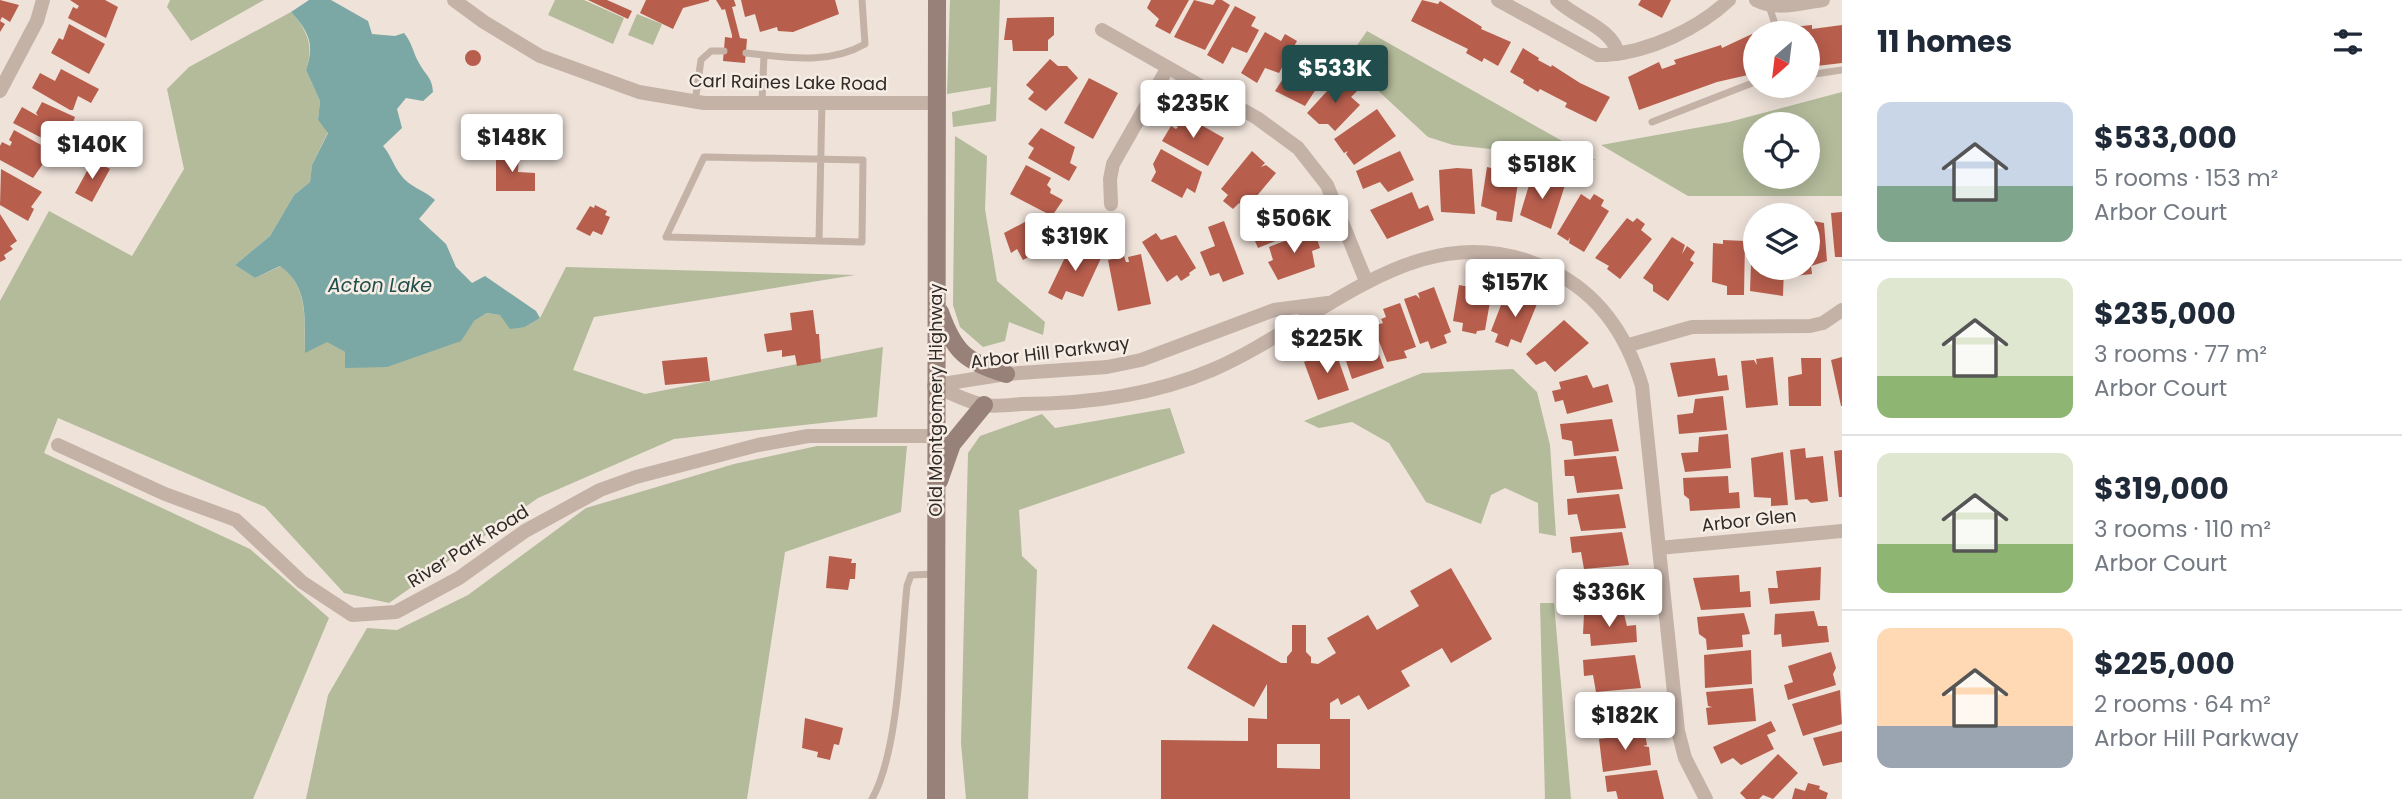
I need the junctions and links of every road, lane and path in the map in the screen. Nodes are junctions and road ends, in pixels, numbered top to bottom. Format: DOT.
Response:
graph roads {
  1 [pos="43,0"];
  2 [pos="454,0"];
  3 [pos="862,0"];
  4 [pos="937,0"];
  5 [pos="1498,0"];
  6 [pos="1557,0"];
  7 [pos="1729,0"];
  8 [pos="1823,0"];
  9 [pos="1763,3"];
  10 [pos="1771,21"];
  11 [pos="1102,30"];
  12 [pos="724,51"];
  13 [pos="746,53"];
  14 [pos="1618,54"];
  15 [pos="764,55"];
  16 [pos="1167,69"];
  17 [pos="1842,70"];
  18 [pos="1820,73"];
  19 [pos="1743,87"];
  20 [pos="0,91"];
  21 [pos="695,102"];
  22 [pos="762,102"];
  23 [pos="822,102"];
  24 [pos="936,103"];
  25 [pos="1651,122"];
  26 [pos="821,160"];
  27 [pos="1111,204"];
  28 [pos="819,241"];
  29 [pos="1366,281"];
  30 [pos="935,299"];
  31 [pos="1329,303"];
  32 [pos="1842,310"];
  33 [pos="1629,345"];
  34 [pos="1006,374"];
  35 [pos="934,386"];
  36 [pos="984,405"];
  37 [pos="934,436"];
  38 [pos="58,445"];
  39 [pos="934,494"];
  40 [pos="1842,531"];
  41 [pos="1659,548"];
  42 [pos="936,574"];
  43 [pos="872,799"];
  44 [pos="936,799"];
  45 [pos="1706,799"];
  1 -- 20 [label="street"];
  2 -- 21 [label="street, Carl Raines Lake Road"];
  3 -- 15 [label="lane"];
  4 -- 24 [label="street, Old Montgomery Highway"];
  5 -- 14 [label="street"];
  6 -- 14 [label="street"];
  7 -- 14 [label="street"];
  8 -- 9 [label="street"];
  9 -- 10 [label="lane"];
  11 -- 16 [label="street"];
  12 -- 21 [label="lane"];
  13 -- 15 [label="lane"];
  15 -- 22 [label="lane"];
  16 -- 27 [label="street"];
  16 -- 29 [label="street"];
  17 -- 18 [label="lane"];
  19 -- 25 [label="lane"];
  21 -- 22 [label="street, Carl Raines Lake Road"];
  22 -- 23 [label="street, Carl Raines Lake Road"];
  23 -- 24 [label="street, Carl Raines Lake Road"];
  23 -- 26 [label="lane"];
  24 -- 30 [label="street, Old Montgomery Highway"];
  26 -- 28 [label="lane"];
  26 -- 28 [label="lane"];
  26 -- 28 [label="lane"];
  29 -- 31 [label="street, Arbor Hill Parkway"];
  29 -- 33 [label="street, Arbor Hill Parkway"];
  30 -- 34 [label="street"];
  30 -- 35 [label="street, Old Montgomery Highway"];
  31 -- 34 [label="street, Arbor Hill Parkway"];
  31 -- 36 [label="street, Arbor Hill Parkway"];
  32 -- 33 [label="street"];
  33 -- 41 [label="street, Arbor Hill Parkway"];
  34 -- 35 [label="street, Arbor Hill Parkway"];
  35 -- 36 [label="street, Arbor Hill Parkway"];
  35 -- 37 [label="street, Old Montgomery Highway"];
  36 -- 39 [label="street"];
  37 -- 38 [label="street, River Park Road"];
  37 -- 39 [label="street, Old Montgomery Highway"];
  39 -- 42 [label="street, Old Montgomery Highway"];
  40 -- 41 [label="street, Arbor Glen"];
  41 -- 45 [label="street, Arbor Hill Parkway"];
  42 -- 43 [label="lane"];
  42 -- 44 [label="street, Old Montgomery Highway"];
}
